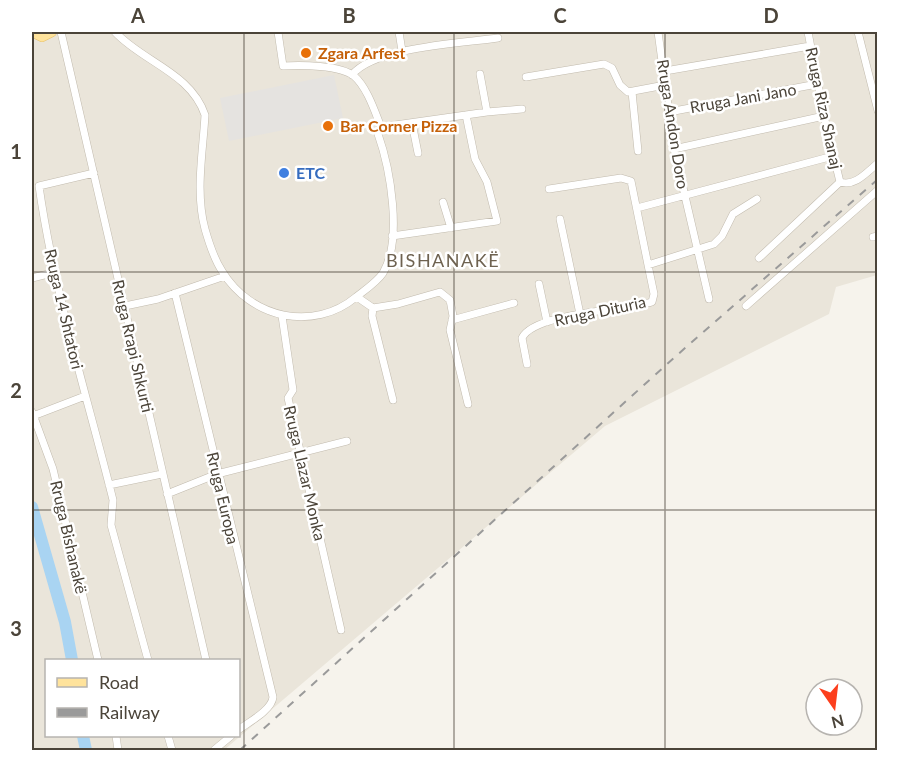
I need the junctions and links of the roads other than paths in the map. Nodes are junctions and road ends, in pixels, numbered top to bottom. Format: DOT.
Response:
graph roads {
  1 [pos="55,32"];
  2 [pos="115,32"];
  3 [pos="278,32"];
  4 [pos="399,32"];
  5 [pos="658,32"];
  6 [pos="808,32"];
  7 [pos="858,32"];
  8 [pos="33,35"];
  9 [pos="498,38"];
  10 [pos="810,46"];
  11 [pos="402,51"];
  12 [pos="665,71"];
  13 [pos="480,74"];
  14 [pos="352,75"];
  15 [pos="526,76"];
  16 [pos="817,84"];
  17 [pos="665,85"];
  18 [pos="632,92"];
  19 [pos="522,108"];
  20 [pos="878,111"];
  21 [pos="487,112"];
  22 [pos="669,112"];
  23 [pos="466,116"];
  24 [pos="824,116"];
  25 [pos="412,123"];
  26 [pos="381,127"];
  27 [pos="674,149"];
  28 [pos="638,150"];
  29 [pos="418,153"];
  30 [pos="832,156"];
  31 [pos="878,163"];
  32 [pos="94,173"];
  33 [pos="840,182"];
  34 [pos="549,189"];
  35 [pos="878,190"];
  36 [pos="686,197"];
  37 [pos="757,199"];
  38 [pos="443,202"];
  39 [pos="637,208"];
  40 [pos="560,219"];
  41 [pos="451,228"];
  42 [pos="392,236"];
  43 [pos="698,250"];
  44 [pos="759,258"];
  45 [pos="648,265"];
  46 [pos="56,272"];
  47 [pos="225,276"];
  48 [pos="32,278"];
  49 [pos="539,284"];
  50 [pos="175,293"];
  51 [pos="357,297"];
  52 [pos="709,300"];
  53 [pos="514,303"];
  54 [pos="124,306"];
  55 [pos="746,306"];
  56 [pos="373,308"];
  57 [pos="580,314"];
  58 [pos="282,316"];
  59 [pos="452,320"];
  60 [pos="547,322"];
  61 [pos="527,364"];
  62 [pos="85,396"];
  63 [pos="393,400"];
  64 [pos="468,404"];
  65 [pos="32,414"];
  66 [pos="347,441"];
  67 [pos="300,453"];
  68 [pos="162,474"];
  69 [pos="217,474"];
  70 [pos="110,485"];
  71 [pos="167,494"];
  72 [pos="341,630"];
  73 [pos="98,659"];
  74 [pos="148,659"];
  75 [pos="206,659"];
  76 [pos="240,728"];
  77 [pos="227,737"];
  78 [pos="214,750"];
  1 -- 8 [label="main road"];
  1 -- 32 [label="street, Rruga Rrapi Shkurti"];
  2 -- 47 [label="street"];
  3 -- 14 [label="street"];
  4 -- 11 [label="street"];
  5 -- 12 [label="street, Rruga Andon Doro"];
  6 -- 10 [label="street, Rruga Riza Shanaj"];
  7 -- 20 [label="street"];
  9 -- 11 [label="street"];
  10 -- 12 [label="street"];
  10 -- 16 [label="street, Rruga Riza Shanaj"];
  11 -- 14 [label="street"];
  12 -- 17 [label="street, Rruga Andon Doro"];
  13 -- 21 [label="street"];
  14 -- 26 [label="street"];
  15 -- 18 [label="street"];
  16 -- 22 [label="street, Rruga Jani Jano"];
  16 -- 24 [label="street, Rruga Riza Shanaj"];
  17 -- 18 [label="street"];
  17 -- 22 [label="street, Rruga Andon Doro"];
  18 -- 28 [label="street"];
  19 -- 21 [label="street"];
  21 -- 23 [label="street"];
  22 -- 27 [label="street, Rruga Andon Doro"];
  23 -- 25 [label="street"];
  23 -- 41 [label="street"];
  24 -- 27 [label="street"];
  24 -- 30 [label="street, Rruga Riza Shanaj"];
  25 -- 26 [label="street"];
  25 -- 29 [label="street"];
  26 -- 42 [label="street"];
  27 -- 36 [label="street, Rruga Andon Doro"];
  30 -- 33 [label="street, Rruga Riza Shanaj"];
  30 -- 36 [label="street"];
  31 -- 33 [label="street"];
  32 -- 46 [label="street, Rruga 14 Shtatori"];
  32 -- 54 [label="street, Rruga Rrapi Shkurti"];
  33 -- 44 [label="street, Rruga Riza Shanaj"];
  34 -- 39 [label="street"];
  35 -- 55 [label="street"];
  36 -- 39 [label="street"];
  36 -- 43 [label="street, Rruga Andon Doro"];
  37 -- 43 [label="street"];
  38 -- 41 [label="street"];
  39 -- 45 [label="street"];
  40 -- 57 [label="street"];
  41 -- 42 [label="street"];
  42 -- 51 [label="street"];
  43 -- 45 [label="street"];
  43 -- 52 [label="street, Rruga Andon Doro"];
  45 -- 57 [label="street, Rruga Dituria"];
  46 -- 48 [label="street"];
  46 -- 62 [label="street, Rruga 14 Shtatori"];
  47 -- 50 [label="street"];
  47 -- 58 [label="street"];
  49 -- 60 [label="street, Rruga Dituria"];
  50 -- 54 [label="street"];
  50 -- 69 [label="street, Rruga Europa"];
  51 -- 56 [label="street"];
  51 -- 58 [label="street"];
  53 -- 59 [label="street"];
  54 -- 68 [label="street, Rruga Rrapi Shkurti"];
  56 -- 59 [label="street"];
  56 -- 63 [label="street"];
  57 -- 60 [label="street, Rruga Dituria"];
  58 -- 67 [label="street, Rruga Llazar Monka"];
  59 -- 64 [label="street"];
  60 -- 61 [label="street, Rruga Dituria"];
  62 -- 65 [label="street, Rruga Bishanakë"];
  62 -- 70 [label="street, Rruga 14 Shtatori"];
  65 -- 73 [label="street, Rruga Bishanakë"];
  66 -- 67 [label="street"];
  67 -- 69 [label="street"];
  67 -- 72 [label="street, Rruga Llazar Monka"];
  68 -- 70 [label="street"];
  68 -- 71 [label="street, Rruga Rrapi Shkurti"];
  69 -- 71 [label="street"];
  69 -- 76 [label="street, Rruga Europa"];
  70 -- 74 [label="street, Rruga 14 Shtatori"];
  71 -- 75 [label="street, Rruga Rrapi Shkurti"];
  77 -- 78 [label="street"];
}
